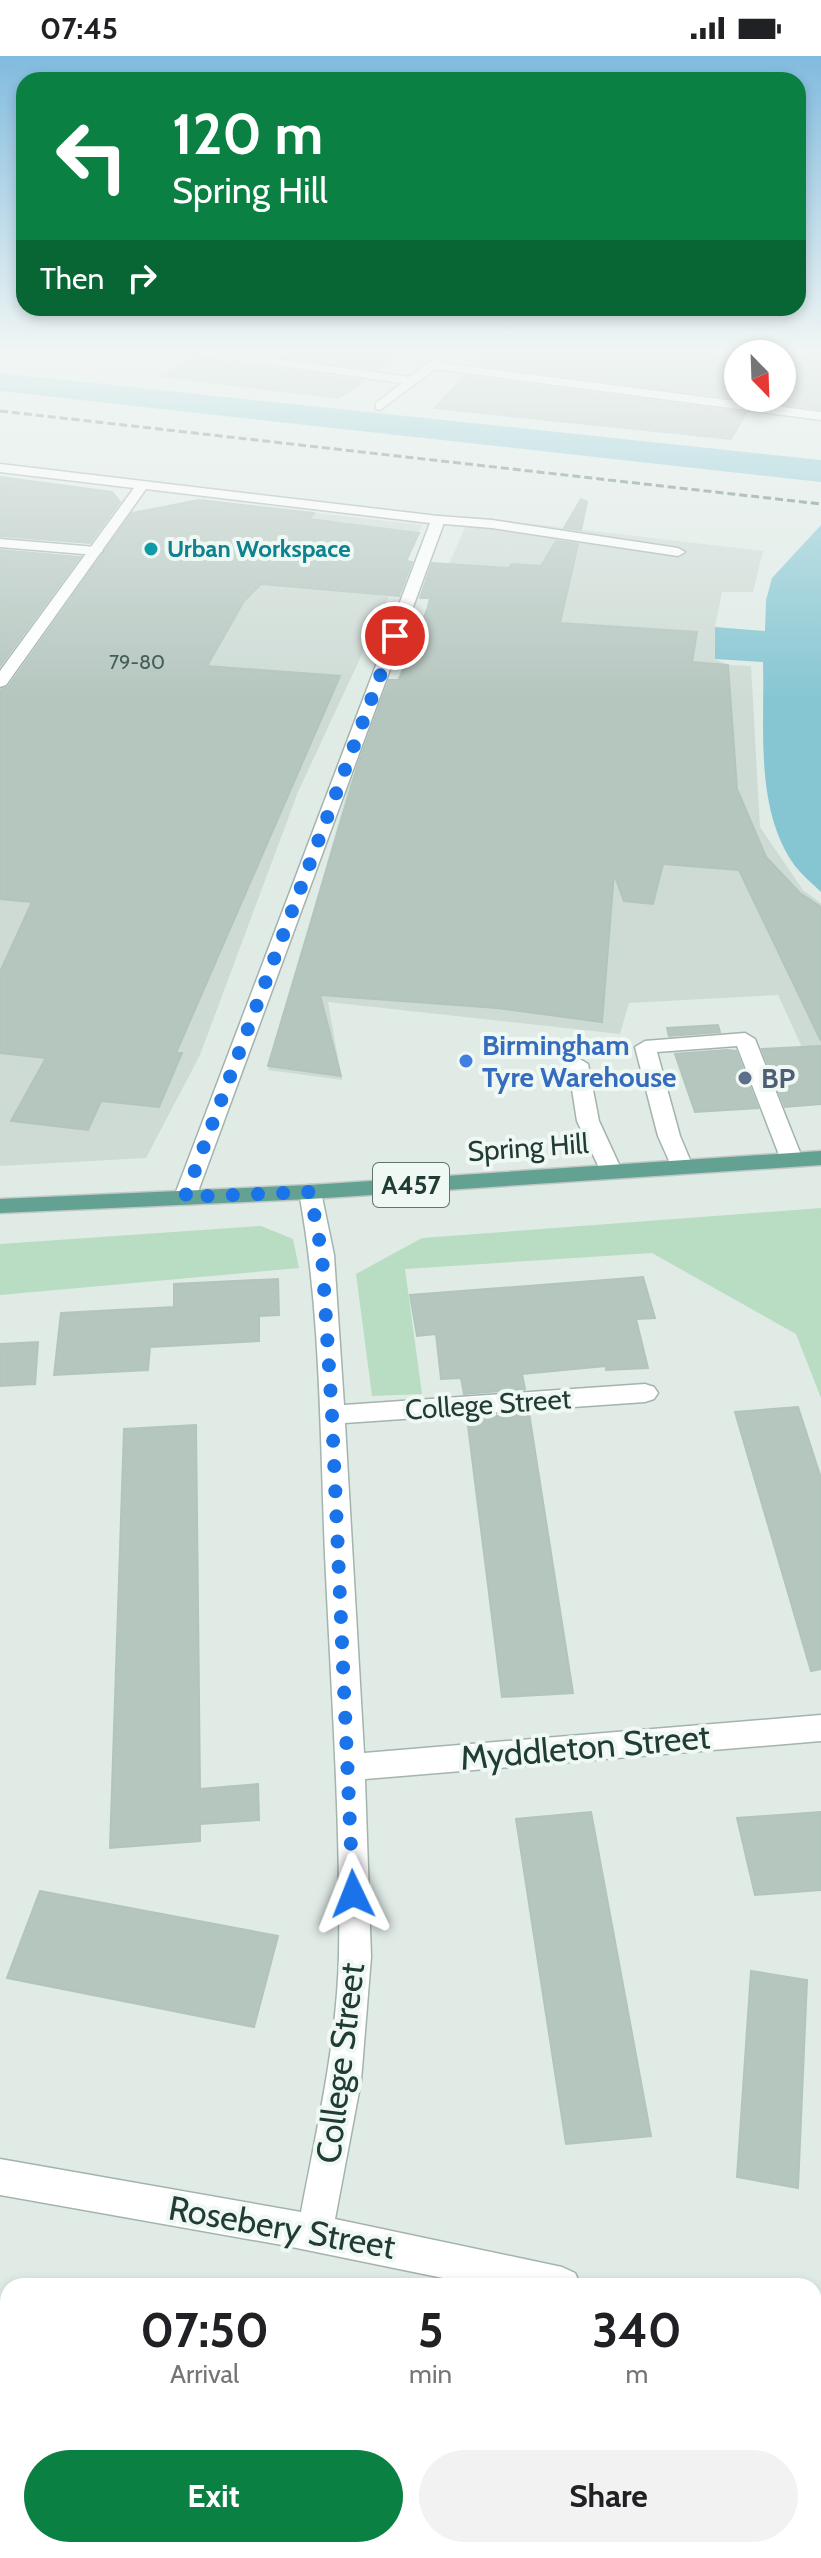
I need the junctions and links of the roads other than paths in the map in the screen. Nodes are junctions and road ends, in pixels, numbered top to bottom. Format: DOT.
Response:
graph roads {
  1 [pos="0,468"];
  2 [pos="143,485"];
  3 [pos="438,520"];
  4 [pos="0,543"];
  5 [pos="96,551"];
  6 [pos="678,552"];
  7 [pos="0,682"];
  8 [pos="578,1064"];
  9 [pos="821,1158"];
  10 [pos="792,1160"];
  11 [pos="682,1167"];
  12 [pos="611,1171"];
  13 [pos="310,1192"];
  14 [pos="185,1197"];
  15 [pos="0,1206"];
  16 [pos="645,1393"];
  17 [pos="332,1415"];
  18 [pos="821,1728"];
  19 [pos="350,1767"];
  20 [pos="0,2177"];
  21 [pos="315,2231"];
  22 [pos="529,2278"];
  1 -- 2 [label="street"];
  2 -- 3 [label="street"];
  2 -- 5 [label="street"];
  3 -- 6 [label="street"];
  3 -- 14 [label="street"];
  4 -- 5 [label="street"];
  5 -- 7 [label="street"];
  8 -- 12 [label="street"];
  9 -- 10 [label="main road, Spring Hill / A457"];
  10 -- 11 [label="main road, Spring Hill / A457"];
  10 -- 11 [label="street"];
  11 -- 12 [label="main road, Spring Hill / A457"];
  12 -- 13 [label="main road, Spring Hill / A457"];
  13 -- 14 [label="main road, Spring Hill / A457"];
  13 -- 17 [label="street, College Street"];
  14 -- 15 [label="main road, Spring Hill / A457"];
  16 -- 17 [label="street, College Street"];
  17 -- 19 [label="street, College Street"];
  18 -- 19 [label="street, Myddleton Street"];
  19 -- 21 [label="street, College Street"];
  20 -- 21 [label="street, Rosebery Street"];
  21 -- 22 [label="street, Rosebery Street"];
}
